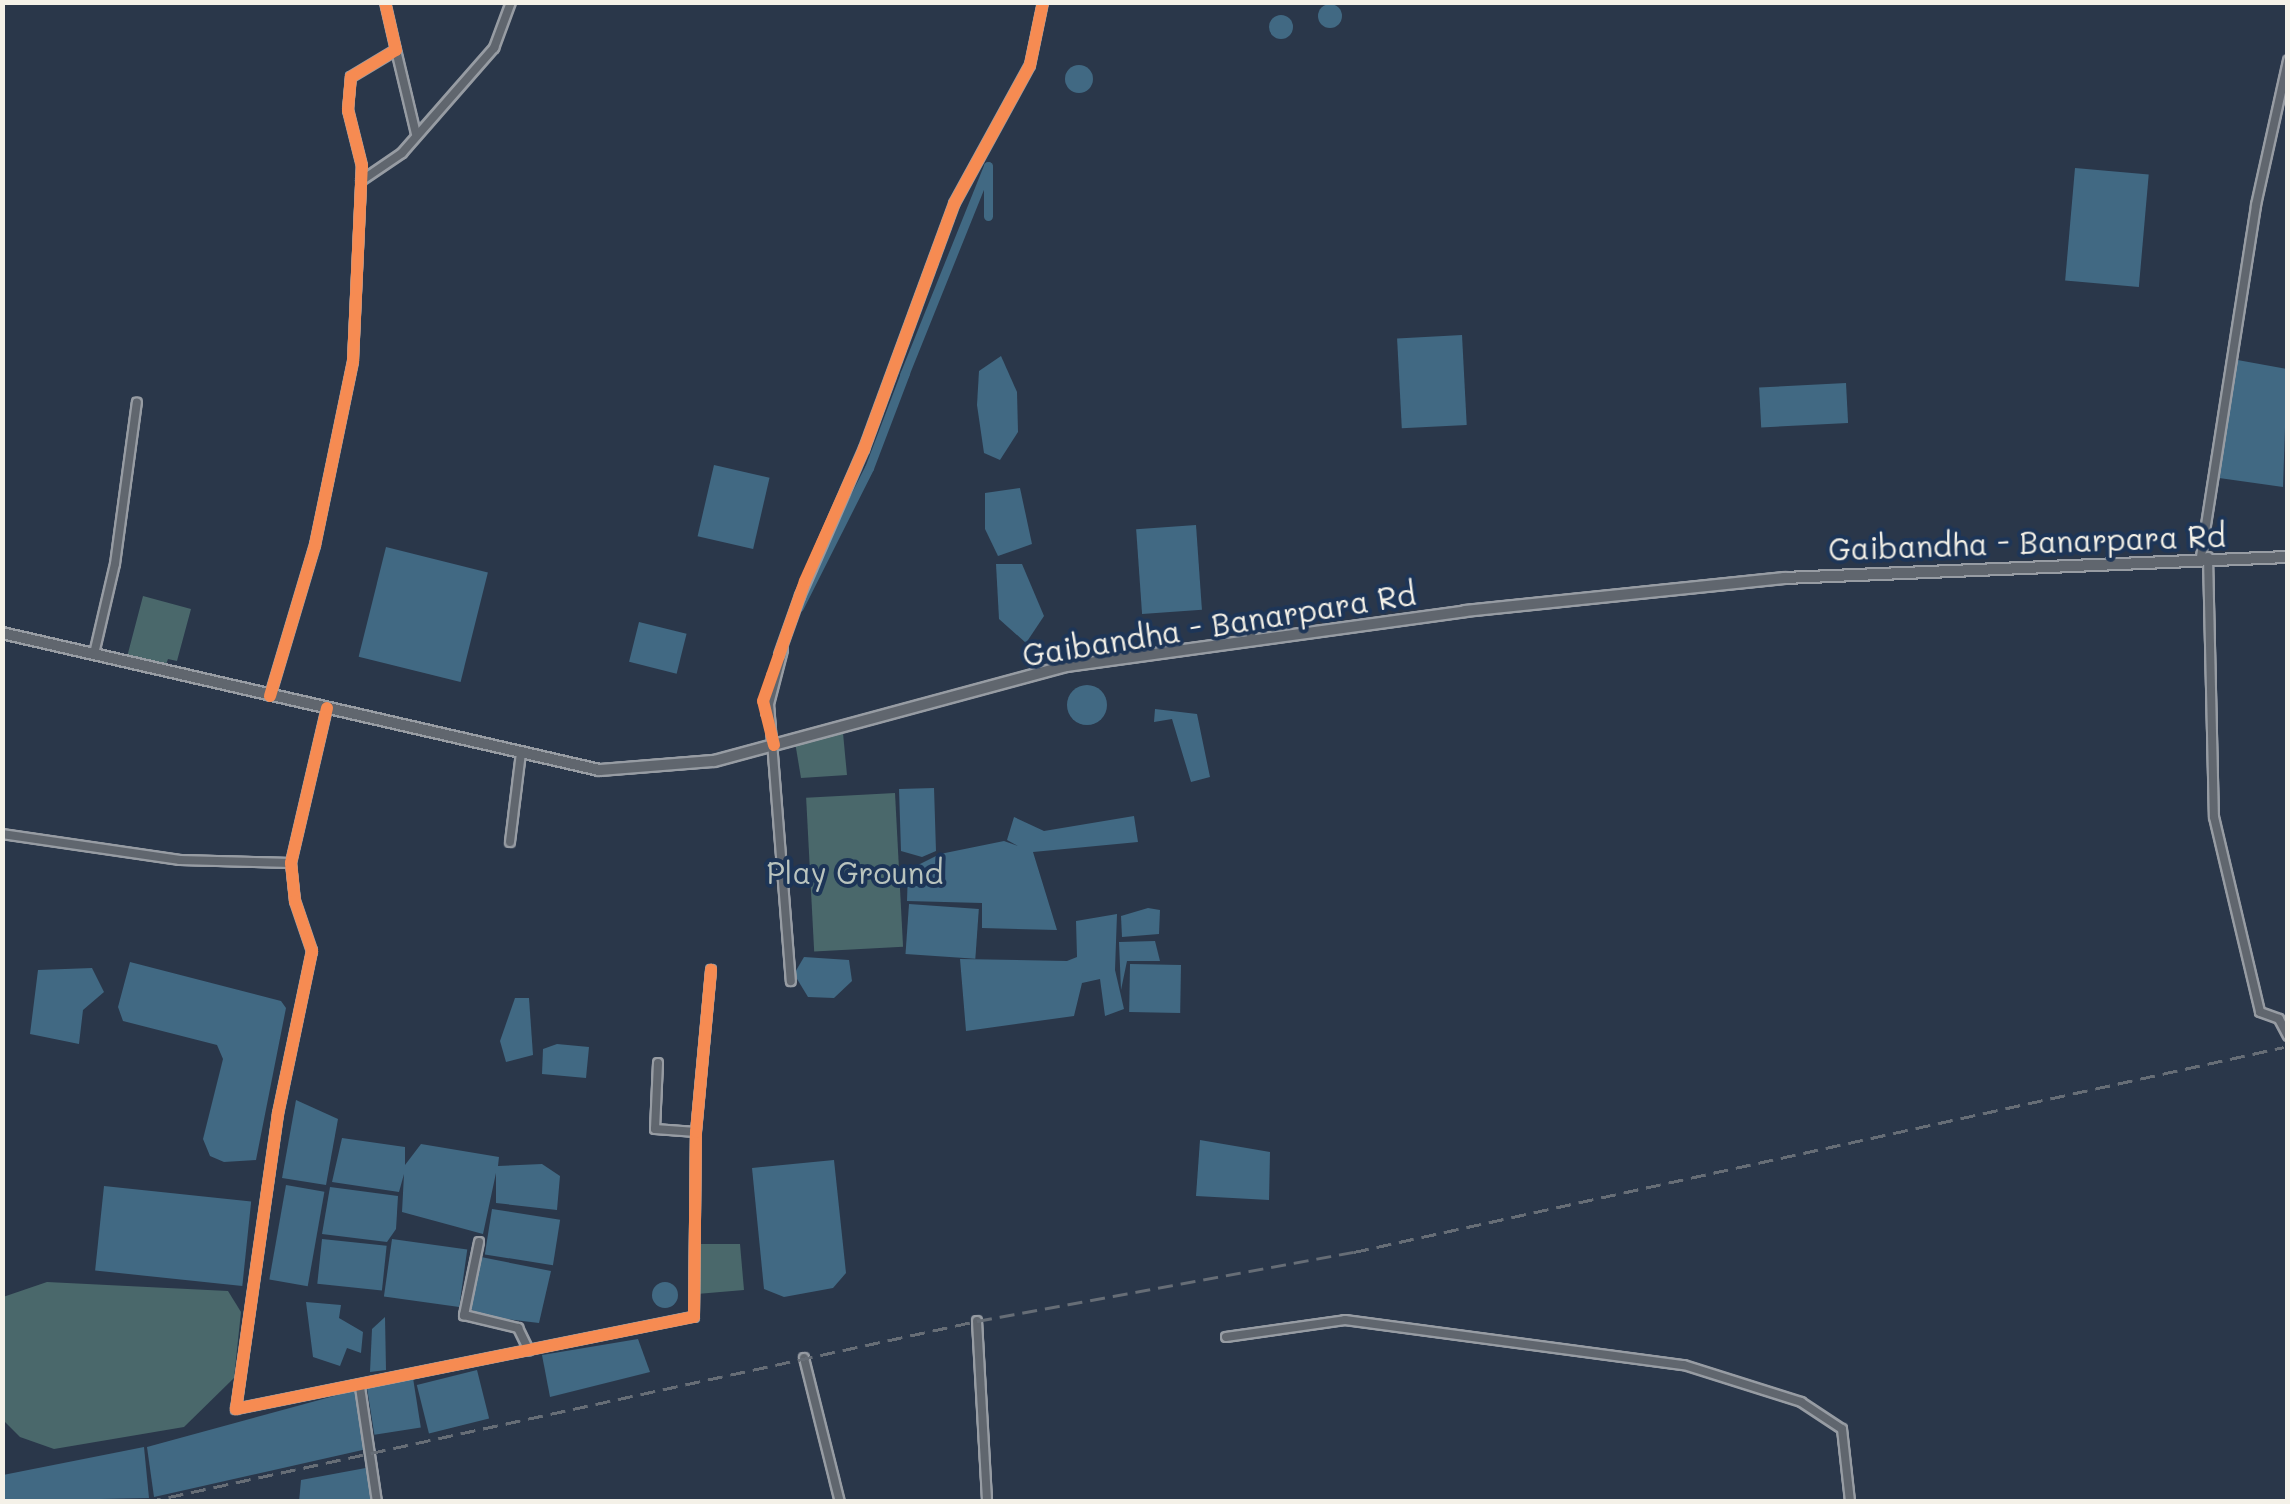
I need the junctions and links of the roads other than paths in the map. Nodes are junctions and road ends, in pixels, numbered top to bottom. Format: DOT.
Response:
graph roads {
  1 [pos="385,2"];
  2 [pos="511,2"];
  3 [pos="1043,2"];
  4 [pos="396,50"];
  5 [pos="2288,61"];
  6 [pos="416,134"];
  7 [pos="362,181"];
  8 [pos="137,402"];
  9 [pos="2204,557"];
  10 [pos="2288,557"];
  11 [pos="1537,590"];
  12 [pos="1537,604"];
  13 [pos="1252,622"];
  14 [pos="789,626"];
  15 [pos="2,633"];
  16 [pos="1251,639"];
  17 [pos="94,654"];
  18 [pos="270,696"];
  19 [pos="328,708"];
  20 [pos="774,745"];
  21 [pos="521,752"];
  22 [pos="2,834"];
  23 [pos="510,842"];
  24 [pos="290,863"];
  25 [pos="711,970"];
  26 [pos="792,980"];
  27 [pos="2288,1036"];
  28 [pos="658,1063"];
  29 [pos="696,1132"];
  30 [pos="479,1242"];
  31 [pos="977,1321"];
  32 [pos="1226,1337"];
  33 [pos="530,1351"];
  34 [pos="804,1358"];
  35 [pos="360,1387"];
  36 [pos="377,1502"];
  37 [pos="840,1502"];
  38 [pos="987,1502"];
  39 [pos="1850,1502"];
  1 -- 4 [label="street"];
  2 -- 6 [label="street"];
  3 -- 20 [label="street, bridge"];
  4 -- 6 [label="street"];
  4 -- 7 [label="street"];
  5 -- 9 [label="street"];
  6 -- 7 [label="street"];
  7 -- 18 [label="street"];
  8 -- 17 [label="street"];
  9 -- 10 [label="main road, Gaibandha - Banarpara Rd"];
  9 -- 12 [label="main road, Gaibandha - Banarpara Rd"];
  9 -- 27 [label="street"];
  11 -- 12 [label="street"];
  12 -- 16 [label="main road, Gaibandha - Banarpara Rd"];
  13 -- 16 [label="street"];
  14 -- 20 [label="street"];
  15 -- 17 [label="main road, Gaibandha - Banarpara Rd"];
  16 -- 20 [label="main road, Gaibandha - Banarpara Rd"];
  17 -- 18 [label="main road, Gaibandha - Banarpara Rd"];
  18 -- 19 [label="main road, Gaibandha - Banarpara Rd"];
  19 -- 21 [label="main road, Gaibandha - Banarpara Rd"];
  19 -- 24 [label="street"];
  20 -- 21 [label="main road, Gaibandha - Banarpara Rd"];
  20 -- 26 [label="street"];
  21 -- 23 [label="street"];
  22 -- 24 [label="street"];
  24 -- 35 [label="street"];
  25 -- 29 [label="street"];
  28 -- 29 [label="street"];
  29 -- 33 [label="street"];
  30 -- 33 [label="street"];
  31 -- 38 [label="street"];
  32 -- 39 [label="street"];
  33 -- 35 [label="street"];
  34 -- 37 [label="street"];
  35 -- 36 [label="street"];
}
